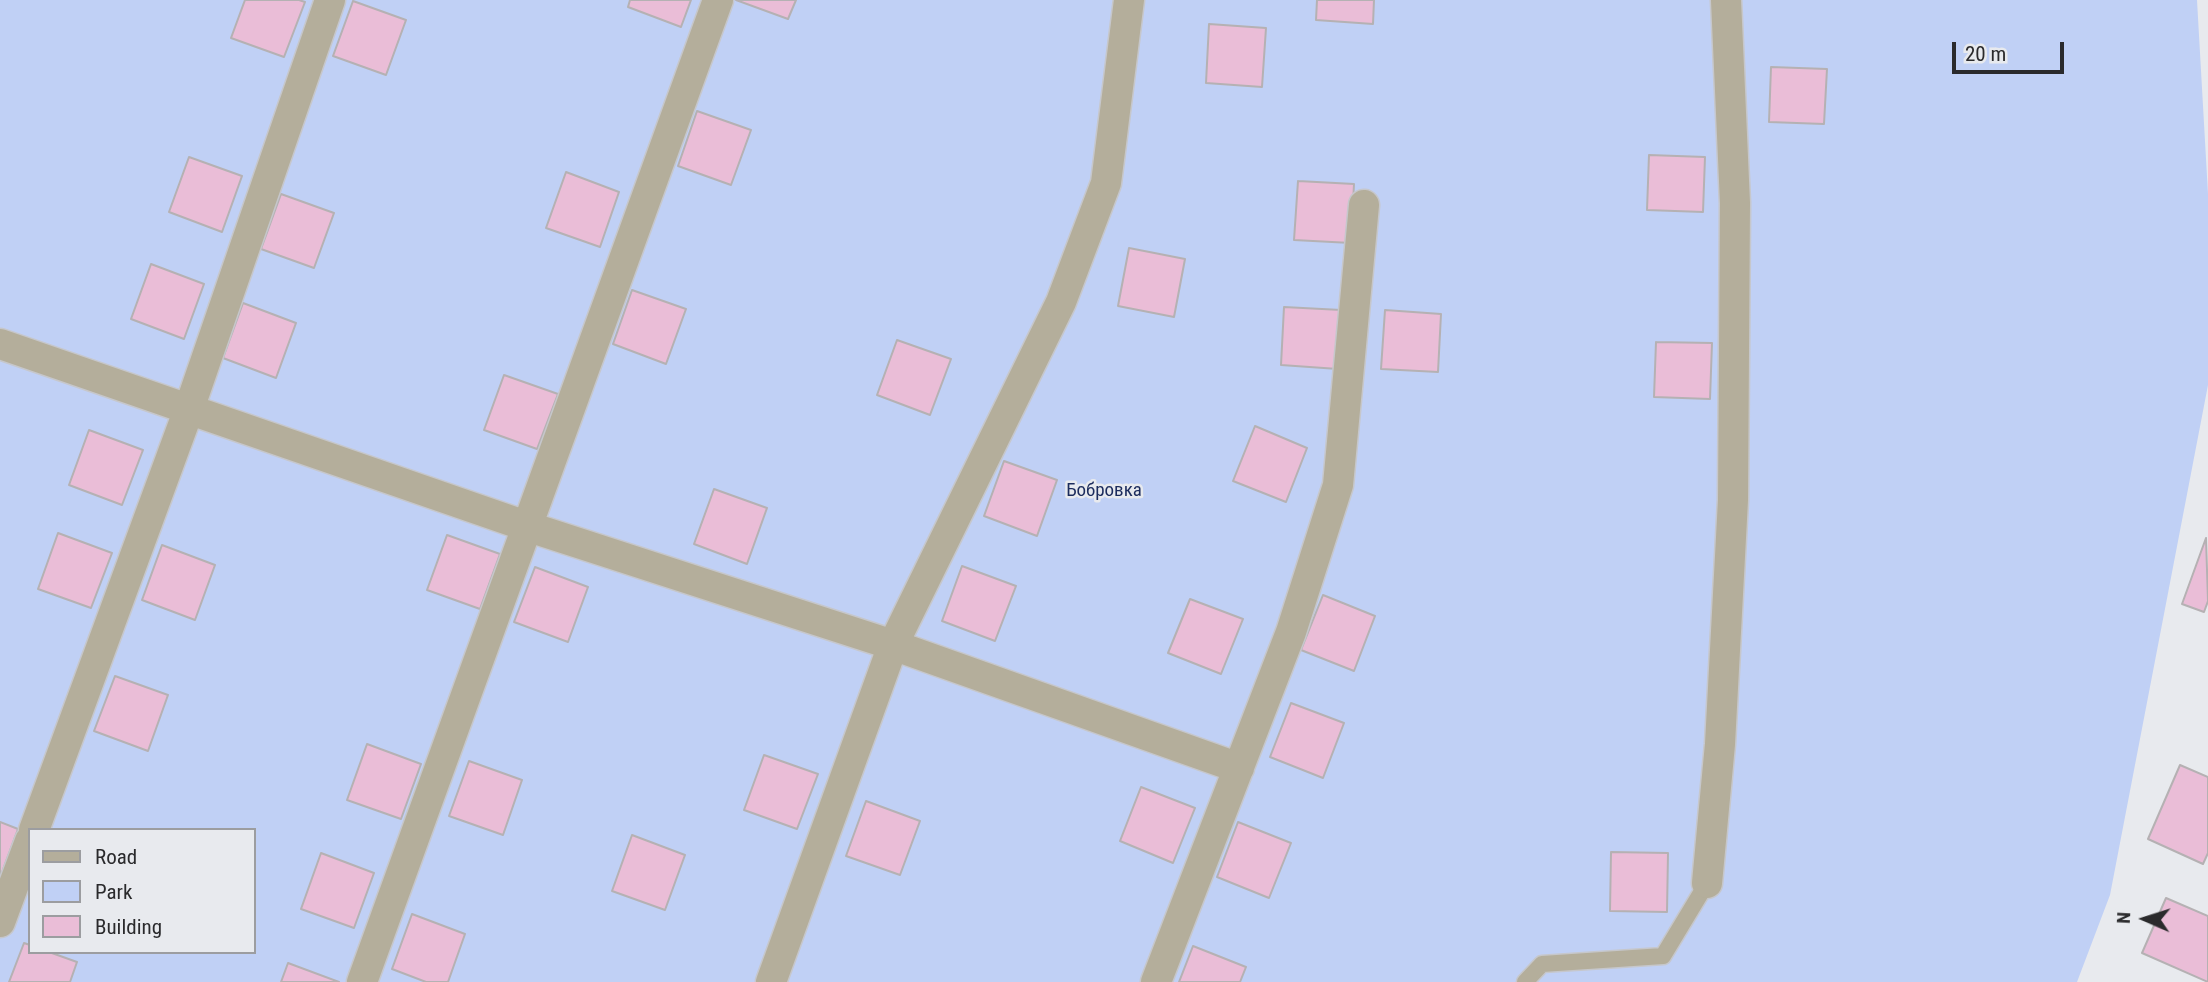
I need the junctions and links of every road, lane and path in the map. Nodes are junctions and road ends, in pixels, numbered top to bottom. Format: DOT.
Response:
graph roads {
  1 [pos="330,0"];
  2 [pos="718,0"];
  3 [pos="1129,0"];
  4 [pos="1726,0"];
  5 [pos="1364,205"];
  6 [pos="0,344"];
  7 [pos="188,409"];
  8 [pos="526,526"];
  9 [pos="893,645"];
  10 [pos="1239,768"];
  11 [pos="35,828"];
  12 [pos="28,846"];
  13 [pos="1707,883"];
  14 [pos="0,922"];
  15 [pos="362,982"];
  16 [pos="771,982"];
  17 [pos="1156,982"];
  18 [pos="1525,982"];
  1 -- 7 [label="street"];
  2 -- 8 [label="street"];
  3 -- 9 [label="street"];
  4 -- 13 [label="street"];
  5 -- 10 [label="street"];
  6 -- 7 [label="street"];
  7 -- 8 [label="street"];
  7 -- 11 [label="street"];
  8 -- 9 [label="street"];
  8 -- 15 [label="street"];
  9 -- 10 [label="street"];
  9 -- 16 [label="street"];
  10 -- 17 [label="street"];
  12 -- 14 [label="street"];
  13 -- 18 [label="lane"];
}
